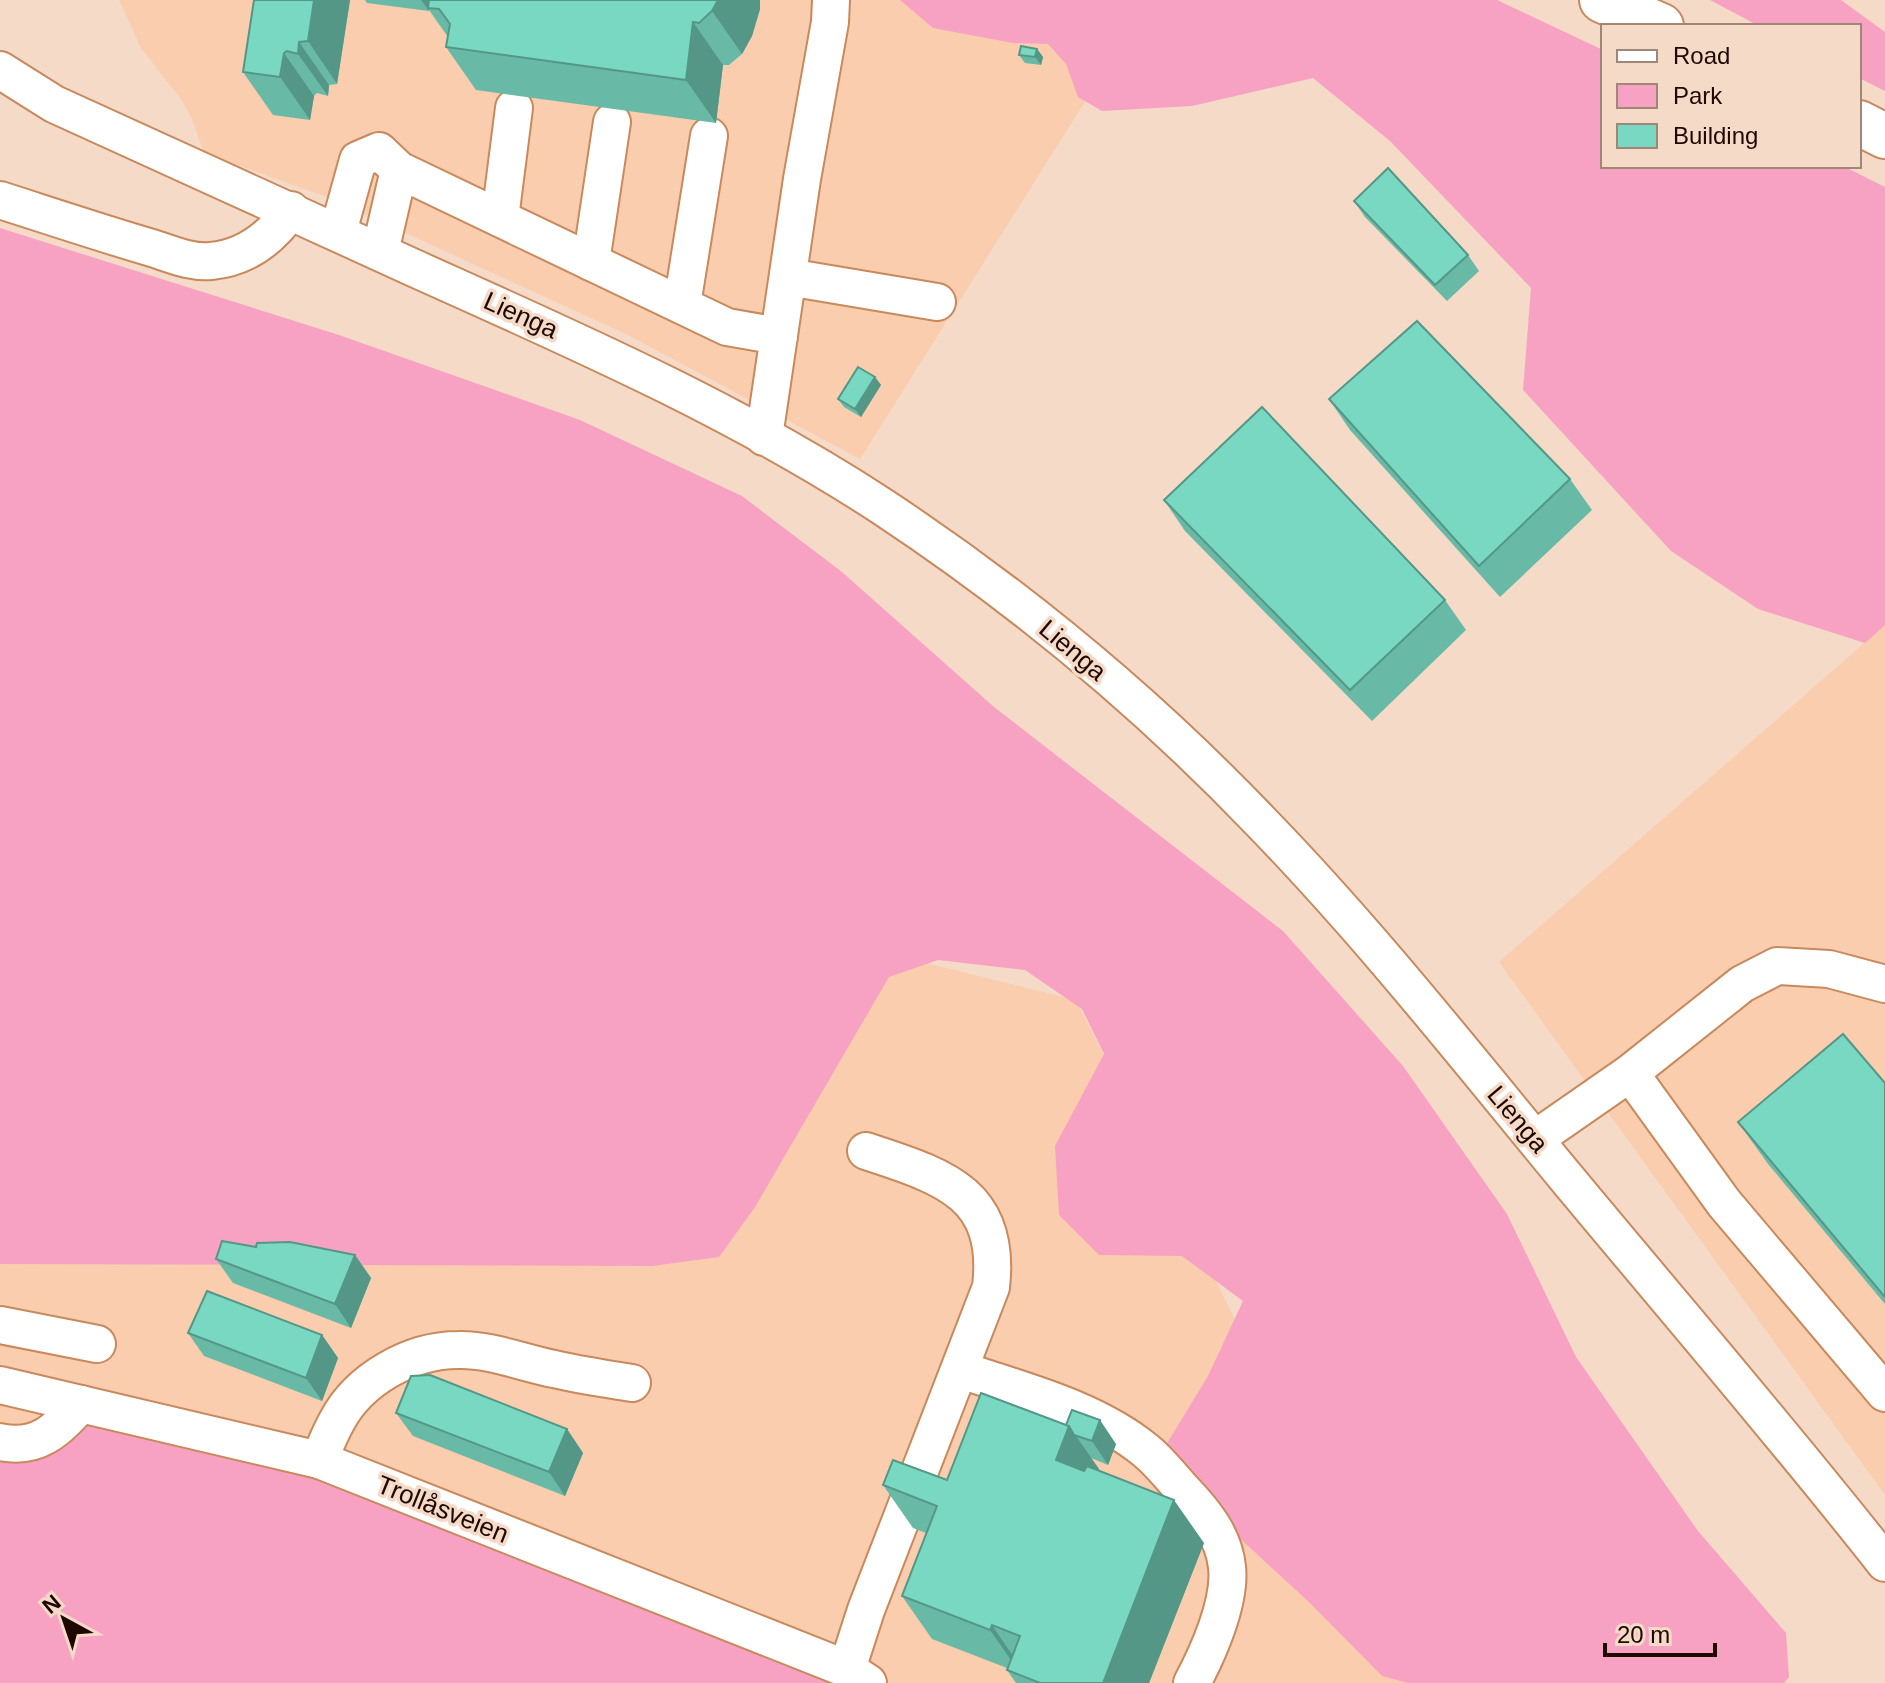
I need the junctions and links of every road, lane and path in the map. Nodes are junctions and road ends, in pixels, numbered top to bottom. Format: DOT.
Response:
graph roads {
  1 [pos="831,0"];
  2 [pos="1602,0"];
  3 [pos="1656,24"];
  4 [pos="0,70"];
  5 [pos="514,108"];
  6 [pos="612,122"];
  7 [pos="1861,124"];
  8 [pos="709,136"];
  9 [pos="1885,136"];
  10 [pos="399,170"];
  11 [pos="0,200"];
  12 [pos="291,210"];
  13 [pos="500,218"];
  14 [pos="338,232"];
  15 [pos="380,252"];
  16 [pos="591,262"];
  17 [pos="788,277"];
  18 [pos="937,302"];
  19 [pos="682,305"];
  20 [pos="779,336"];
  21 [pos="764,437"];
  22 [pos="1885,984"];
  23 [pos="1630,1073"];
  24 [pos="1535,1139"];
  25 [pos="866,1151"];
  26 [pos="0,1325"];
  27 [pos="97,1344"];
  28 [pos="961,1370"];
  29 [pos="632,1383"];
  30 [pos="0,1385"];
  31 [pos="1885,1393"];
  32 [pos="81,1404"];
  33 [pos="0,1442"];
  34 [pos="319,1460"];
  35 [pos="1885,1563"];
  36 [pos="858,1676"];
  37 [pos="1192,1683"];
  1 -- 17 [label="street"];
  2 -- 3 [label="main road"];
  4 -- 12 [label="street, Lienga"];
  5 -- 13 [label="street"];
  6 -- 16 [label="street"];
  7 -- 9 [label="main road"];
  8 -- 19 [label="street"];
  10 -- 13 [label="street"];
  10 -- 14 [label="street"];
  10 -- 15 [label="street"];
  11 -- 12 [label="street"];
  12 -- 14 [label="street, Lienga"];
  13 -- 16 [label="street"];
  14 -- 15 [label="street, Lienga"];
  15 -- 21 [label="street, Lienga"];
  16 -- 19 [label="street"];
  17 -- 18 [label="street"];
  17 -- 20 [label="street"];
  19 -- 20 [label="street"];
  20 -- 21 [label="street"];
  21 -- 24 [label="street, Lienga"];
  22 -- 23 [label="street"];
  23 -- 24 [label="street"];
  23 -- 31 [label="street"];
  24 -- 35 [label="street, Lienga"];
  25 -- 28 [label="street"];
  26 -- 27 [label="street"];
  28 -- 36 [label="street"];
  28 -- 37 [label="street"];
  29 -- 34 [label="street"];
  30 -- 32 [label="street, Trollåsveien"];
  32 -- 33 [label="street"];
  32 -- 34 [label="street, Trollåsveien"];
  34 -- 36 [label="street, Trollåsveien"];
}
